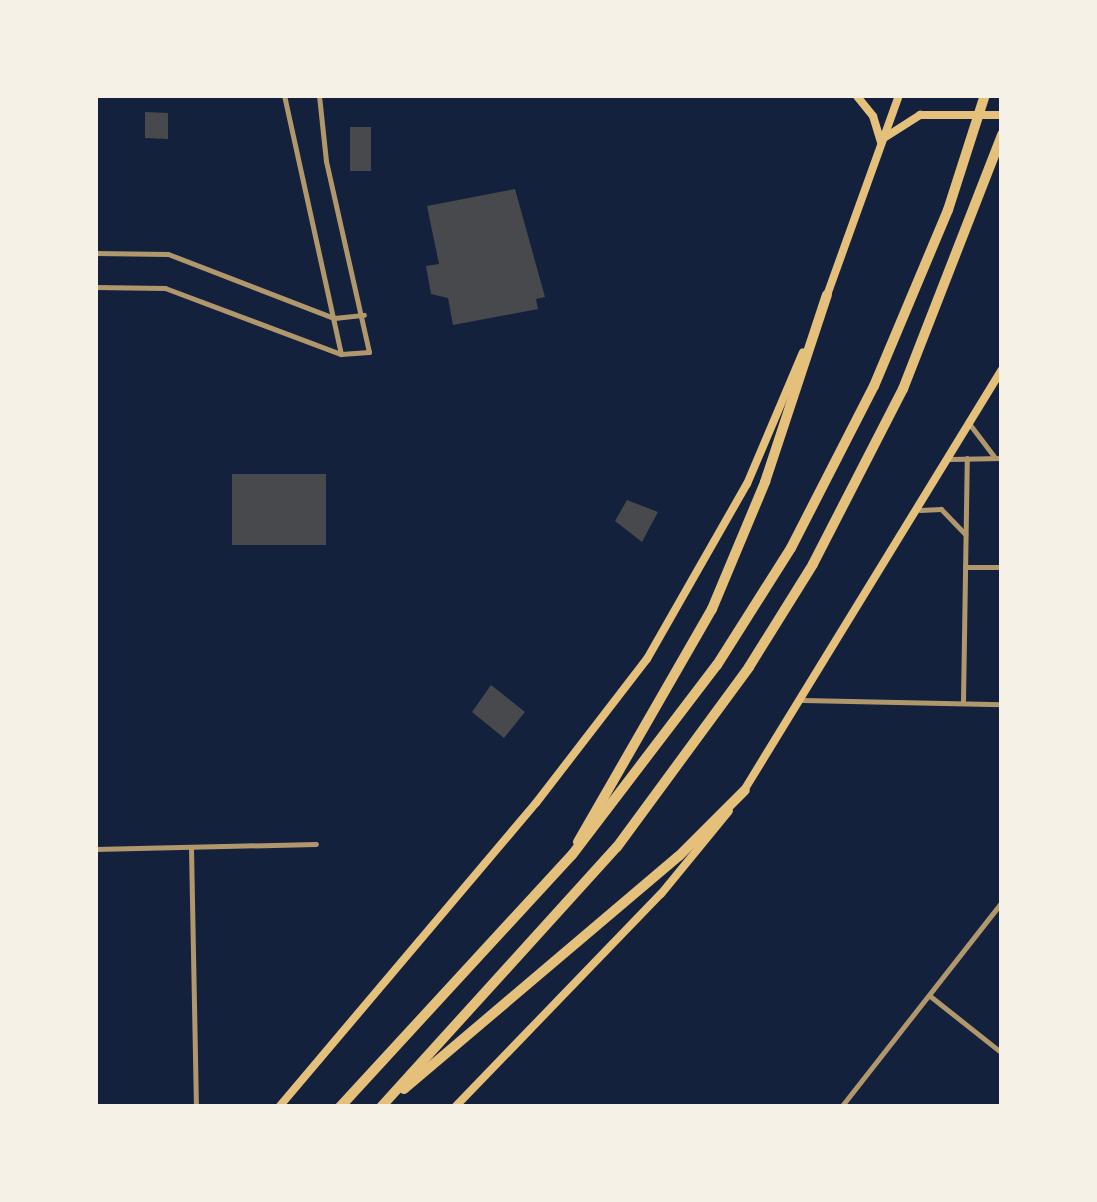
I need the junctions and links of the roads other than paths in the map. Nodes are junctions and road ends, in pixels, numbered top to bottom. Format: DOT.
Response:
graph roads {
  1 [pos="284,95"];
  2 [pos="318,95"];
  3 [pos="856,95"];
  4 [pos="898,95"];
  5 [pos="985,95"];
  6 [pos="1002,115"];
  7 [pos="1001,139"];
  8 [pos="880,142"];
  9 [pos="95,253"];
  10 [pos="95,287"];
  11 [pos="828,295"];
  12 [pos="364,315"];
  13 [pos="334,318"];
  14 [pos="341,354"];
  15 [pos="1002,370"];
  16 [pos="970,424"];
  17 [pos="967,458"];
  18 [pos="999,458"];
  19 [pos="950,459"];
  20 [pos="920,510"];
  21 [pos="965,534"];
  22 [pos="964,567"];
  23 [pos="1002,567"];
  24 [pos="803,700"];
  25 [pos="963,701"];
  26 [pos="1002,704"];
  27 [pos="744,790"];
  28 [pos="316,844"];
  29 [pos="95,848"];
  30 [pos="192,848"];
  31 [pos="572,855"];
  32 [pos="1002,902"];
  33 [pos="929,995"];
  34 [pos="1002,1052"];
  35 [pos="382,1106"];
  36 [pos="196,1107"];
  37 [pos="279,1107"];
  38 [pos="340,1107"];
  39 [pos="455,1107"];
  40 [pos="841,1107"];
  1 -- 13 [label="street"];
  2 -- 12 [label="street"];
  3 -- 8 [label="main road"];
  4 -- 8 [label="main road"];
  5 -- 31 [label="highway"];
  6 -- 8 [label="main road"];
  7 -- 35 [label="highway"];
  8 -- 11 [label="main road"];
  9 -- 13 [label="street"];
  10 -- 14 [label="street"];
  11 -- 31 [label="highway"];
  11 -- 37 [label="main road"];
  12 -- 13 [label="street"];
  12 -- 14 [label="street"];
  13 -- 14 [label="street"];
  15 -- 16 [label="main road"];
  16 -- 18 [label="street"];
  16 -- 19 [label="main road"];
  17 -- 18 [label="street"];
  17 -- 19 [label="street"];
  17 -- 21 [label="street"];
  19 -- 20 [label="main road"];
  20 -- 21 [label="street"];
  20 -- 24 [label="main road"];
  21 -- 22 [label="street"];
  22 -- 23 [label="street"];
  22 -- 25 [label="street"];
  24 -- 25 [label="street"];
  24 -- 27 [label="main road"];
  25 -- 26 [label="street"];
  27 -- 35 [label="highway"];
  27 -- 39 [label="main road"];
  28 -- 30 [label="street"];
  29 -- 30 [label="street"];
  30 -- 36 [label="street"];
  31 -- 38 [label="highway"];
  32 -- 33 [label="street"];
  33 -- 34 [label="street"];
  33 -- 40 [label="street"];
}
